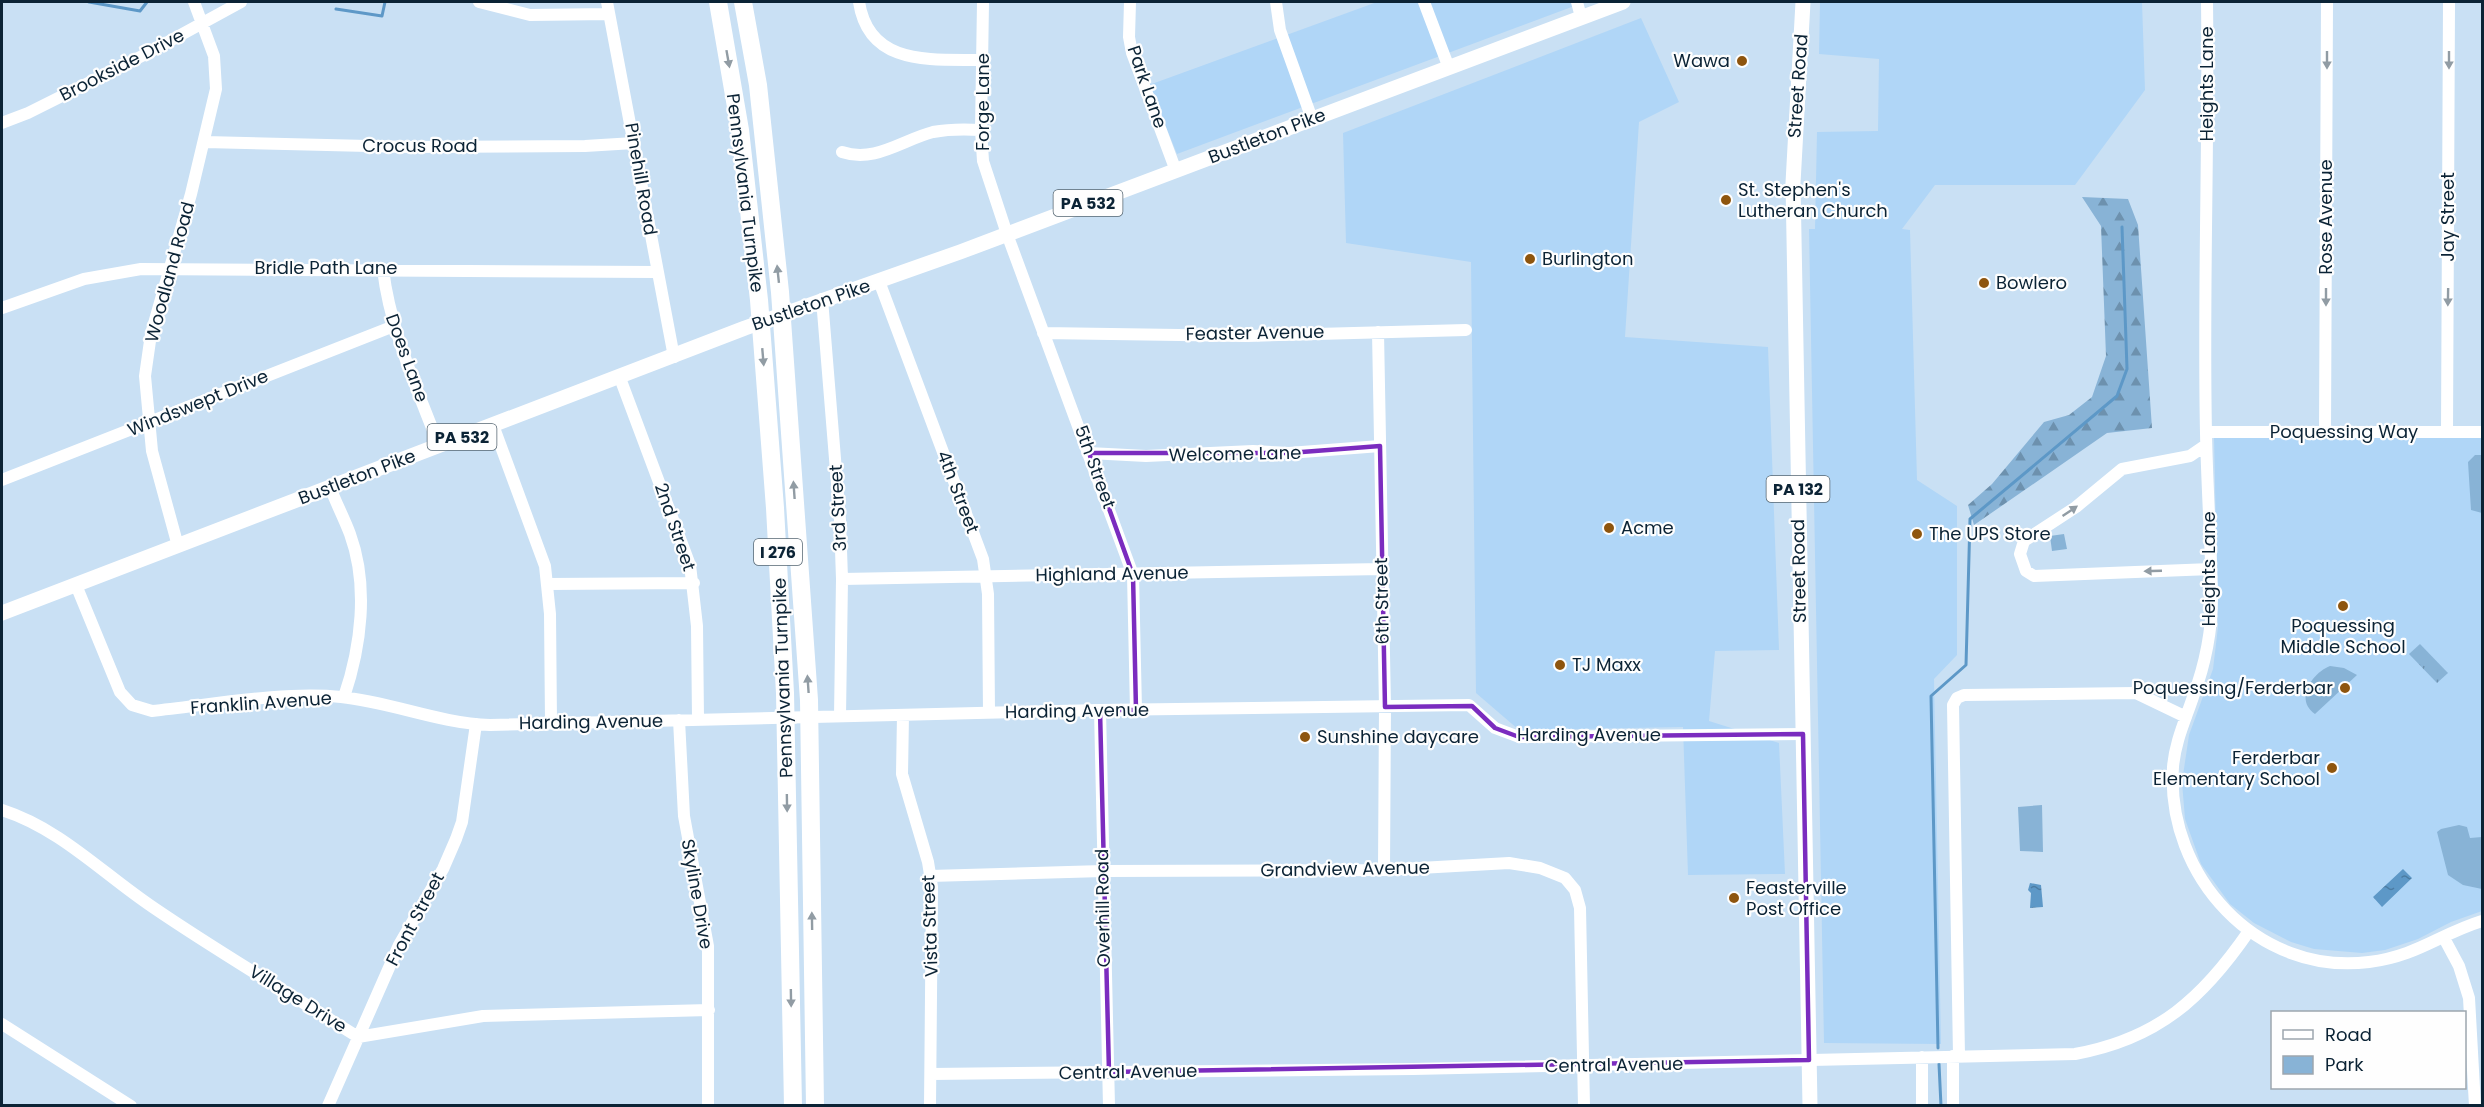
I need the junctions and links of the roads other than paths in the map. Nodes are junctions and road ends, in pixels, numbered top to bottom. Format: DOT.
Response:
graph roads {
  1 [pos="194,2"];
  2 [pos="241,2"];
  3 [pos="479,2"];
  4 [pos="718,2"];
  5 [pos="743,2"];
  6 [pos="859,2"];
  7 [pos="983,2"];
  8 [pos="1130,2"];
  9 [pos="1276,2"];
  10 [pos="1424,2"];
  11 [pos="1577,2"];
  12 [pos="1623,2"];
  13 [pos="1803,2"];
  14 [pos="2207,2"];
  15 [pos="2327,2"];
  16 [pos="2449,2"];
  17 [pos="608,8"];
  18 [pos="1581,17"];
  19 [pos="203,24"];
  20 [pos="982,60"];
  21 [pos="1449,68"];
  22 [pos="1312,119"];
  23 [pos="2,123"];
  24 [pos="981,130"];
  25 [pos="205,142"];
  26 [pos="634,143"];
  27 [pos="842,152"];
  28 [pos="1176,171"];
  29 [pos="1007,234"];
  30 [pos="171,268"];
  31 [pos="383,269"];
  32 [pos="657,272"];
  33 [pos="879,281"];
  34 [pos="822,299"];
  35 [pos="2,308"];
  36 [pos="394,326"];
  37 [pos="1466,330"];
  38 [pos="1378,332"];
  39 [pos="1043,333"];
  40 [pos="674,357"];
  41 [pos="620,378"];
  42 [pos="148,424"];
  43 [pos="494,425"];
  44 [pos="2325,432"];
  45 [pos="2446,432"];
  46 [pos="2482,432"];
  47 [pos="2206,438"];
  48 [pos="439,446"];
  49 [pos="1380,446"];
  50 [pos="1089,453"];
  51 [pos="2,480"];
  52 [pos="330,487"];
  53 [pos="178,546"];
  54 [pos="1382,569"];
  55 [pos="2211,569"];
  56 [pos="1133,575"];
  57 [pos="987,577"];
  58 [pos="842,579"];
  59 [pos="694,583"];
  60 [pos="548,584"];
  61 [pos="76,585"];
  62 [pos="2,614"];
  63 [pos="344,697"];
  64 [pos="1384,707"];
  65 [pos="1100,710"];
  66 [pos="1136,710"];
  67 [pos="988,713"];
  68 [pos="903,715"];
  69 [pos="840,716"];
  70 [pos="2186,717"];
  71 [pos="698,719"];
  72 [pos="679,720"];
  73 [pos="551,722"];
  74 [pos="476,724"];
  75 [pos="1803,734"];
  76 [pos="2,810"];
  77 [pos="1384,870"];
  78 [pos="1103,871"];
  79 [pos="930,876"];
  80 [pos="2482,921"];
  81 [pos="2250,931"];
  82 [pos="2444,938"];
  83 [pos="709,1010"];
  84 [pos="2,1024"];
  85 [pos="358,1037"];
  86 [pos="1956,1056"];
  87 [pos="1922,1057"];
  88 [pos="1809,1060"];
  89 [pos="1583,1065"];
  90 [pos="1109,1072"];
  91 [pos="931,1074"];
  92 [pos="131,1106"];
  93 [pos="327,1106"];
  94 [pos="708,1106"];
  95 [pos="793,1106"];
  96 [pos="815,1106"];
  97 [pos="930,1106"];
  98 [pos="1109,1106"];
  99 [pos="1584,1106"];
  100 [pos="1810,1106"];
  101 [pos="1922,1106"];
  102 [pos="1953,1106"];
  103 [pos="2475,1106"];
  1 -- 19 [label="street, Woodland Road"];
  2 -- 19 [label="street, Brookside Drive"];
  3 -- 17 [label="street"];
  4 -- 95 [label="highway, Pennsylvania Turnpike / I 276, one-way"];
  96 -- 5 [label="highway, Pennsylvania Turnpike / I 276, one-way"];
  6 -- 20 [label="street"];
  7 -- 20 [label="street, Forge Lane"];
  8 -- 28 [label="street, Park Lane"];
  9 -- 22 [label="street"];
  10 -- 21 [label="street"];
  11 -- 18 [label="street"];
  12 -- 18 [label="main road, Bustleton Pike / PA 532"];
  13 -- 75 [label="main road, Street Road / PA 132"];
  14 -- 47 [label="street, Heights Lane"];
  15 -- 44 [label="street, Rose Avenue, one-way"];
  16 -- 45 [label="street, Jay Street, one-way"];
  17 -- 26 [label="street, Pinehill Road"];
  18 -- 21 [label="main road, Bustleton Pike / PA 532"];
  19 -- 23 [label="street, Brookside Drive"];
  19 -- 25 [label="street, Woodland Road"];
  20 -- 24 [label="street, Forge Lane"];
  21 -- 22 [label="main road, Bustleton Pike / PA 532"];
  22 -- 28 [label="main road, Bustleton Pike / PA 532"];
  24 -- 27 [label="street"];
  24 -- 29 [label="street, Forge Lane"];
  25 -- 26 [label="street, Crocus Road"];
  25 -- 30 [label="street, Woodland Road"];
  26 -- 32 [label="street, Pinehill Road"];
  28 -- 29 [label="main road, Bustleton Pike / PA 532"];
  29 -- 33 [label="main road, Bustleton Pike / PA 532"];
  29 -- 39 [label="street, 5th Street"];
  30 -- 31 [label="street, Bridle Path Lane"];
  30 -- 35 [label="street, Bridle Path Lane"];
  30 -- 42 [label="street, Woodland Road"];
  31 -- 32 [label="street, Bridle Path Lane"];
  31 -- 36 [label="street, Does Lane"];
  32 -- 40 [label="street, Pinehill Road"];
  33 -- 34 [label="main road, Bustleton Pike / PA 532"];
  33 -- 57 [label="street, 4th Street"];
  34 -- 40 [label="main road, Bustleton Pike / PA 532"];
  34 -- 58 [label="street, 3rd Street"];
  36 -- 42 [label="street, Windswept Drive"];
  36 -- 48 [label="street, Does Lane"];
  37 -- 38 [label="street, Feaster Avenue"];
  38 -- 39 [label="street, Feaster Avenue"];
  38 -- 49 [label="street, 6th Street"];
  39 -- 50 [label="street, 5th Street"];
  40 -- 41 [label="main road, Bustleton Pike / PA 532"];
  41 -- 43 [label="main road, Bustleton Pike / PA 532"];
  41 -- 59 [label="street, 2nd Street"];
  42 -- 51 [label="street, Windswept Drive"];
  42 -- 53 [label="street, Woodland Road"];
  43 -- 48 [label="main road, Bustleton Pike / PA 532"];
  43 -- 60 [label="street"];
  44 -- 45 [label="street, Poquessing Way"];
  44 -- 47 [label="street, Poquessing Way"];
  45 -- 46 [label="street, Poquessing Way"];
  47 -- 55 [label="street, Heights Lane"];
  55 -- 47 [label="street, one-way"];
  48 -- 52 [label="main road, Bustleton Pike / PA 532"];
  49 -- 50 [label="street, Welcome Lane"];
  49 -- 54 [label="street, 6th Street"];
  50 -- 56 [label="street, 5th Street"];
  52 -- 53 [label="main road, Bustleton Pike / PA 532"];
  52 -- 63 [label="street, Franklin Avenue"];
  53 -- 61 [label="main road, Bustleton Pike / PA 532"];
  54 -- 56 [label="street, Highland Avenue"];
  54 -- 64 [label="street, 6th Street"];
  55 -- 70 [label="street, Heights Lane"];
  56 -- 57 [label="street, Highland Avenue"];
  56 -- 66 [label="street, 5th Street"];
  57 -- 58 [label="street, Highland Avenue"];
  57 -- 67 [label="street, 4th Street"];
  58 -- 69 [label="street, 3rd Street"];
  59 -- 60 [label="street"];
  59 -- 71 [label="street, 2nd Street"];
  60 -- 73 [label="street"];
  61 -- 62 [label="main road, Bustleton Pike / PA 532"];
  61 -- 63 [label="street, Franklin Avenue"];
  63 -- 74 [label="street, Harding Avenue"];
  64 -- 66 [label="street, Harding Avenue"];
  64 -- 75 [label="street, Harding Avenue"];
  64 -- 77 [label="street, 6th Street"];
  65 -- 66 [label="street, Harding Avenue"];
  65 -- 67 [label="street, Harding Avenue"];
  65 -- 78 [label="street, Overhill Road"];
  67 -- 68 [label="street, Harding Avenue"];
  68 -- 69 [label="street, Harding Avenue"];
  68 -- 79 [label="street, Vista Street"];
  69 -- 71 [label="street, Harding Avenue"];
  70 -- 81 [label="street, Heights Lane"];
  70 -- 86 [label="street"];
  71 -- 72 [label="street, Harding Avenue"];
  72 -- 73 [label="street, Harding Avenue"];
  72 -- 83 [label="street, Skyline Drive"];
  73 -- 74 [label="street, Harding Avenue"];
  74 -- 85 [label="street, Front Street"];
  75 -- 88 [label="main road, Street Road / PA 132"];
  76 -- 85 [label="street, Village Drive"];
  77 -- 78 [label="street, Grandview Avenue"];
  77 -- 89 [label="street, Grandview Avenue"];
  78 -- 79 [label="street, Grandview Avenue"];
  78 -- 90 [label="street, Overhill Road"];
  79 -- 91 [label="street, Vista Street"];
  80 -- 82 [label="street, Heights Lane"];
  81 -- 82 [label="street, Heights Lane"];
  81 -- 86 [label="street, Central Avenue"];
  82 -- 103 [label="street"];
  83 -- 85 [label="street, Village Drive"];
  83 -- 94 [label="street, Skyline Drive"];
  84 -- 92 [label="street"];
  85 -- 93 [label="street, Front Street"];
  86 -- 87 [label="street, Central Avenue"];
  86 -- 102 [label="street"];
  87 -- 88 [label="street, Central Avenue"];
  87 -- 101 [label="street"];
  88 -- 89 [label="street, Central Avenue"];
  88 -- 100 [label="main road, Street Road / PA 132"];
  89 -- 90 [label="street, Central Avenue"];
  89 -- 99 [label="street, Grandview Avenue"];
  90 -- 91 [label="street, Central Avenue"];
  90 -- 98 [label="street, Overhill Road"];
  91 -- 97 [label="street, Vista Street"];
}
